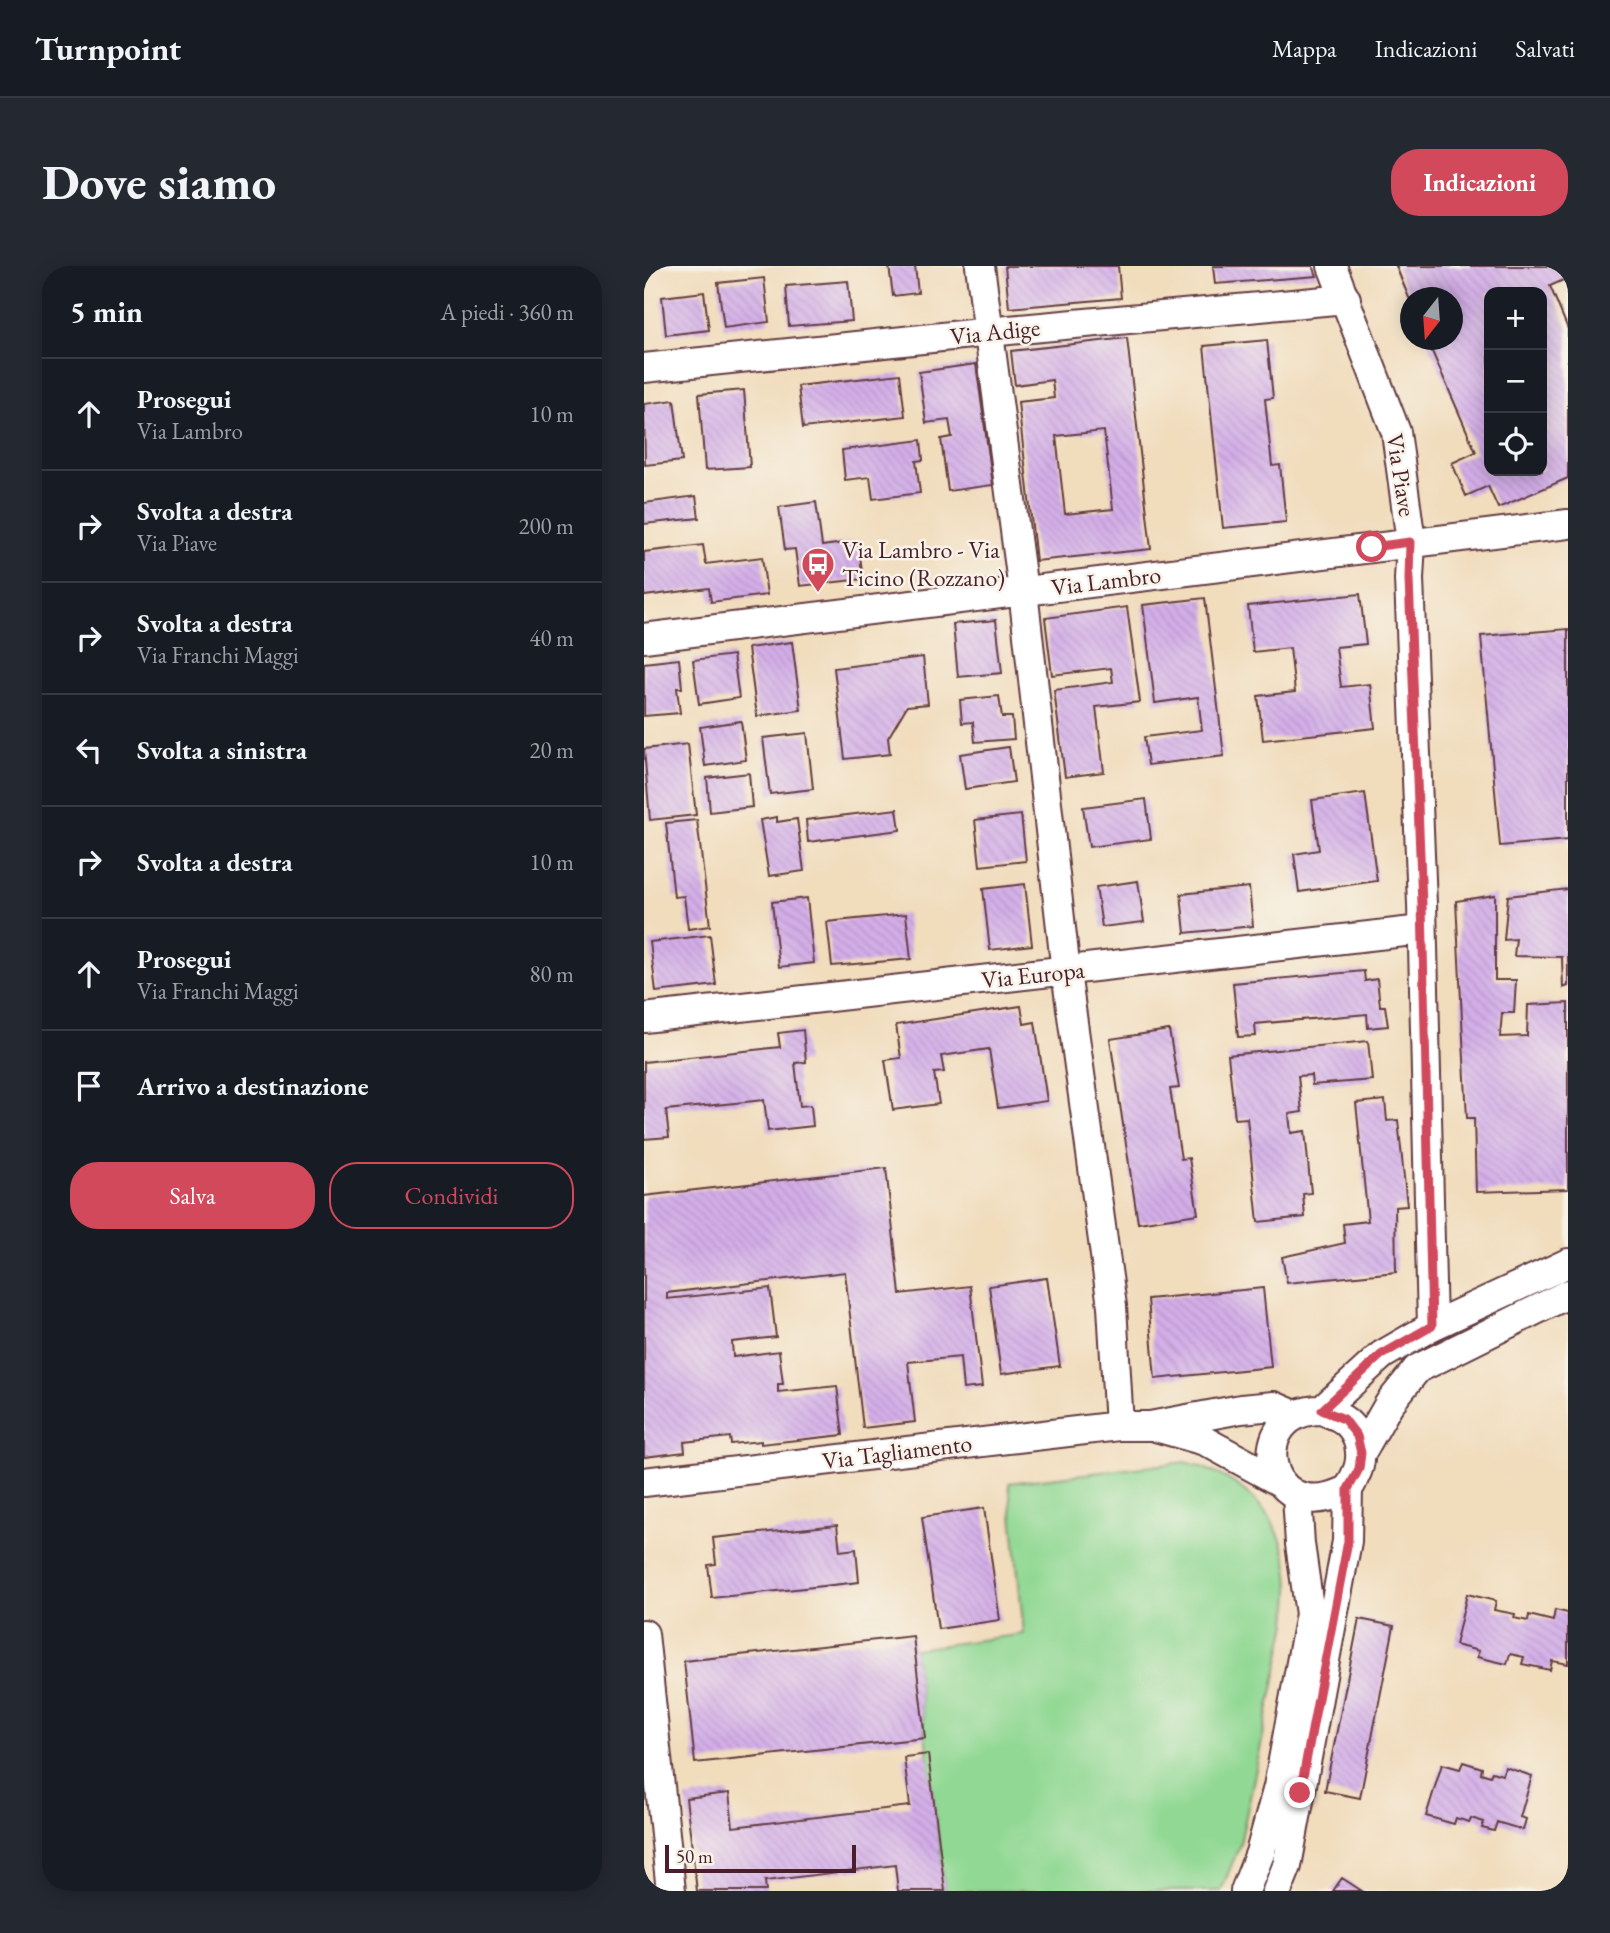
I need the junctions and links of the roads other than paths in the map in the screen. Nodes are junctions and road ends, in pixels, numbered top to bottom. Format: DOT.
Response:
graph roads {
  1 [pos="980,266"];
  2 [pos="1332,266"];
  3 [pos="1346,299"];
  4 [pos="987,333"];
  5 [pos="644,368"];
  6 [pos="1568,524"];
  7 [pos="1410,542"];
  8 [pos="1023,591"];
  9 [pos="644,638"];
  10 [pos="1422,930"];
  11 [pos="1066,972"];
  12 [pos="644,1018"];
  13 [pos="1568,1263"];
  14 [pos="1568,1294"];
  15 [pos="1432,1326"];
  16 [pos="1308,1413"];
  17 [pos="1119,1426"];
  18 [pos="1150,1426"];
  19 [pos="1361,1453"];
  20 [pos="644,1482"];
  21 [pos="1288,1489"];
  22 [pos="1348,1489"];
  23 [pos="644,1633"];
  24 [pos="671,1891"];
  25 [pos="1245,1891"];
  26 [pos="1277,1891"];
  1 -- 4 [label="street"];
  2 -- 3 [label="street, Via Piave"];
  3 -- 4 [label="street, Via Adige"];
  3 -- 7 [label="street, Via Piave"];
  4 -- 5 [label="street, Via Adige"];
  4 -- 8 [label="street"];
  6 -- 7 [label="street, Via Lambro"];
  7 -- 8 [label="street, Via Lambro"];
  7 -- 10 [label="street, Via Piave"];
  8 -- 9 [label="street, Via Lambro"];
  8 -- 11 [label="street"];
  10 -- 11 [label="street, Via Europa"];
  10 -- 15 [label="street, Via Piave"];
  11 -- 12 [label="street, Via Europa"];
  11 -- 17 [label="street"];
  13 -- 15 [label="street"];
  14 -- 19 [label="street"];
  15 -- 16 [label="street"];
  16 -- 18 [label="street, Via Tagliamento"];
  16 -- 19 [label="street"];
  16 -- 21 [label="street"];
  17 -- 18 [label="street, Via Tagliamento"];
  17 -- 20 [label="street, Via Tagliamento"];
  18 -- 21 [label="street, Via Tagliamento"];
  19 -- 22 [label="street"];
  21 -- 22 [label="street"];
  21 -- 25 [label="street"];
  22 -- 26 [label="street"];
  23 -- 24 [label="street"];
}
